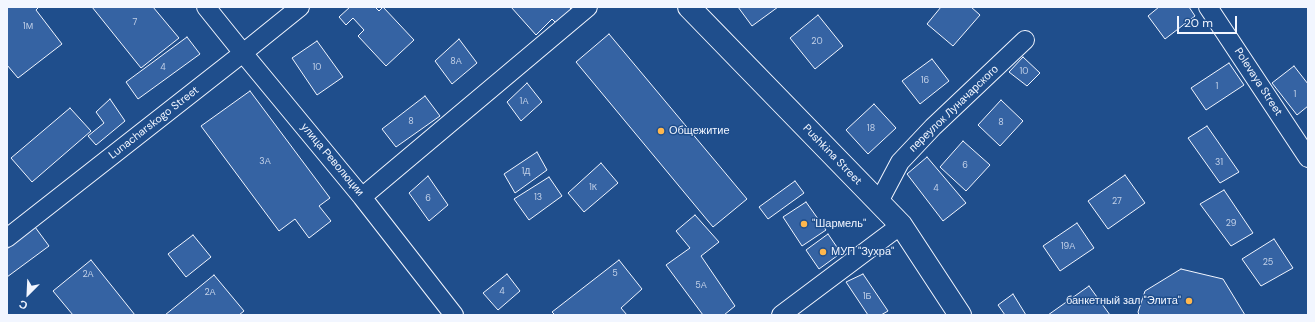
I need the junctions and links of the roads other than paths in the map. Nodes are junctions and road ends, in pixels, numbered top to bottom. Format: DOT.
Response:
graph roads {
  1 [pos="206,7"];
  2 [pos="300,7"];
  3 [pos="588,7"];
  4 [pos="689,7"];
  5 [pos="1208,7"];
  6 [pos="1025,40"];
  7 [pos="243,54"];
  8 [pos="1308,158"];
  9 [pos="362,197"];
  10 [pos="881,204"];
  11 [pos="902,225"];
  12 [pos="7,238"];
  13 [pos="454,315"];
  14 [pos="781,315"];
  15 [pos="960,315"];
  1 -- 7 [label="street, улица Революции"];
  2 -- 7 [label="street, Lunacharskogo Street"];
  3 -- 9 [label="street"];
  4 -- 10 [label="street, Pushkina Street"];
  5 -- 8 [label="street, Polevaya Street"];
  6 -- 10 [label="street, переулок Луначарского"];
  7 -- 9 [label="street, улица Революции"];
  7 -- 12 [label="street, Lunacharskogo Street"];
  9 -- 13 [label="street, улица Революции"];
  10 -- 11 [label="street, Pushkina Street"];
  11 -- 14 [label="street"];
  11 -- 15 [label="street, Pushkina Street"];
}
